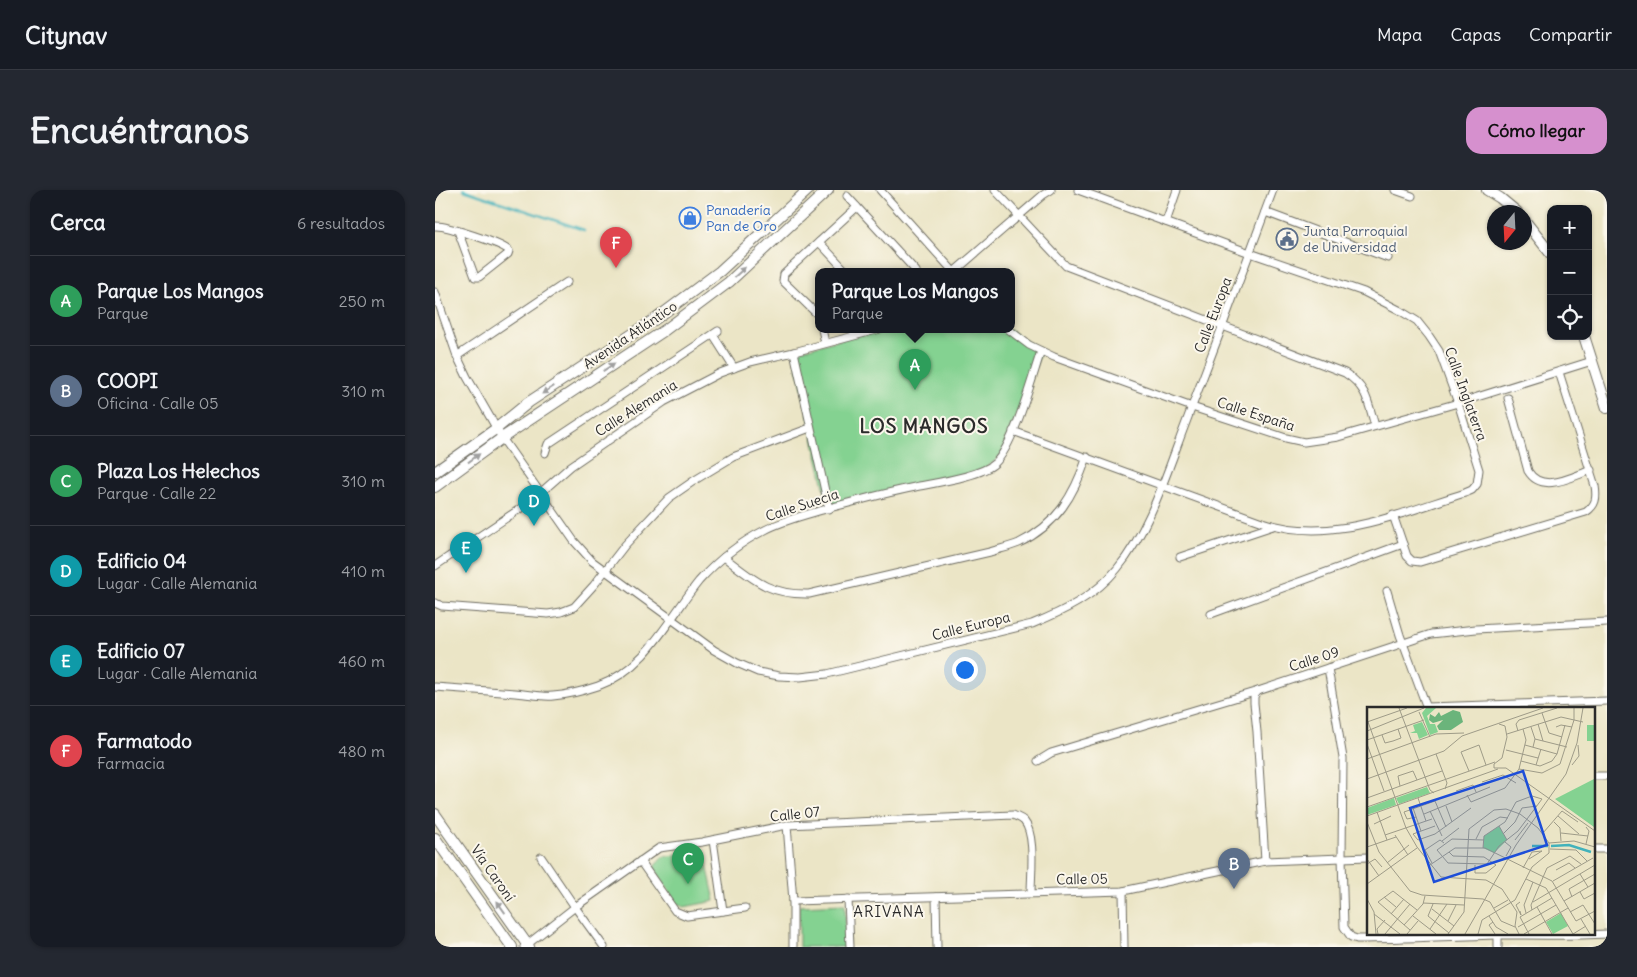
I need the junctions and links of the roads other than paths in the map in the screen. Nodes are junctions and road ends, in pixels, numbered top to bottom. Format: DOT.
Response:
graph roads {
  1 [pos="808,190"];
  2 [pos="828,190"];
  3 [pos="995,190"];
  4 [pos="1051,190"];
  5 [pos="1079,190"];
  6 [pos="1177,190"];
  7 [pos="1273,190"];
  8 [pos="1395,190"];
  9 [pos="1487,190"];
  10 [pos="882,191"];
  11 [pos="847,196"];
  12 [pos="1412,196"];
  13 [pos="1508,205"];
  14 [pos="857,207"];
  15 [pos="1265,212"];
  16 [pos="1019,216"];
  17 [pos="1165,222"];
  18 [pos="435,226"];
  19 [pos="1532,230"];
  20 [pos="459,231"];
  21 [pos="819,242"];
  22 [pos="1548,250"];
  23 [pos="1250,253"];
  24 [pos="1388,258"];
  25 [pos="843,268"];
  26 [pos="911,268"];
  27 [pos="951,268"];
  28 [pos="958,268"];
  29 [pos="567,282"];
  30 [pos="435,292"];
  31 [pos="438,310"];
  32 [pos="815,313"];
  33 [pos="1222,326"];
  34 [pos="823,333"];
  35 [pos="864,333"];
  36 [pos="1012,333"];
  37 [pos="1585,340"];
  38 [pos="825,343"];
  39 [pos="1041,351"];
  40 [pos="793,352"];
  41 [pos="457,356"];
  42 [pos="1592,361"];
  43 [pos="734,368"];
  44 [pos="1559,372"];
  45 [pos="1508,398"];
  46 [pos="1458,403"];
  47 [pos="1192,407"];
  48 [pos="1607,408"];
  49 [pos="1375,426"];
  50 [pos="810,428"];
  51 [pos="1013,431"];
  52 [pos="500,433"];
  53 [pos="545,453"];
  54 [pos="1087,457"];
  55 [pos="1591,470"];
  56 [pos="435,472"];
  57 [pos="1161,484"];
  58 [pos="435,487"];
  59 [pos="541,492"];
  60 [pos="829,509"];
  61 [pos="1393,515"];
  62 [pos="1273,526"];
  63 [pos="1403,544"];
  64 [pos="724,557"];
  65 [pos="1180,557"];
  66 [pos="435,566"];
  67 [pos="606,571"];
  68 [pos="1387,591"];
  69 [pos="435,603"];
  70 [pos="1211,614"];
  71 [pos="672,620"];
  72 [pos="1607,622"];
  73 [pos="1403,642"];
  74 [pos="1328,668"];
  75 [pos="435,686"];
  76 [pos="1258,691"];
  77 [pos="1607,701"];
  78 [pos="1567,705"];
  79 [pos="1427,707"];
  80 [pos="1474,707"];
  81 [pos="1037,761"];
  82 [pos="435,814"];
  83 [pos="787,825"];
  84 [pos="435,838"];
  85 [pos="713,840"];
  86 [pos="541,857"];
  87 [pos="1342,857"];
  88 [pos="1367,857"];
  89 [pos="639,861"];
  90 [pos="1265,861"];
  91 [pos="1123,891"];
  92 [pos="1031,893"];
  93 [pos="936,897"];
  94 [pos="848,900"];
  95 [pos="793,901"];
  96 [pos="575,907"];
  97 [pos="745,908"];
  98 [pos="723,911"];
  99 [pos="1499,934"];
  100 [pos="1607,934"];
  101 [pos="1575,935"];
  102 [pos="527,946"];
  103 [pos="512,947"];
  104 [pos="604,947"];
  105 [pos="793,947"];
  106 [pos="850,947"];
  107 [pos="937,947"];
  108 [pos="1124,947"];
  109 [pos="1498,947"];
  1 -- 52 [label="main road, Avenida Atlántico, one-way"];
  52 -- 2 [label="main road, Avenida Atlántico, one-way"];
  3 -- 16 [label="street"];
  4 -- 16 [label="street"];
  5 -- 17 [label="street, Calle Inglaterra"];
  6 -- 17 [label="street"];
  7 -- 15 [label="street, Calle Europa"];
  8 -- 12 [label="street"];
  9 -- 13 [label="main road"];
  10 -- 27 [label="street"];
  11 -- 14 [label="street"];
  14 -- 21 [label="street"];
  14 -- 26 [label="street"];
  15 -- 23 [label="street, Calle Europa"];
  15 -- 24 [label="street"];
  16 -- 28 [label="street"];
  16 -- 33 [label="street"];
  17 -- 23 [label="street, Calle Inglaterra"];
  18 -- 20 [label="street"];
  19 -- 22 [label="main road"];
  20 -- 20 [label="street"];
  21 -- 25 [label="street"];
  21 -- 32 [label="street"];
  23 -- 33 [label="street, Calle Europa"];
  23 -- 46 [label="street, Calle Inglaterra"];
  29 -- 41 [label="street"];
  30 -- 31 [label="street, Calle Europa"];
  31 -- 41 [label="street, Calle Europa"];
  33 -- 47 [label="street, Calle Europa"];
  33 -- 49 [label="street"];
  34 -- 38 [label="street"];
  35 -- 38 [label="street, Calle Alemania"];
  36 -- 39 [label="street, Calle España"];
  37 -- 42 [label="main road"];
  38 -- 40 [label="street, Calle Alemania"];
  39 -- 47 [label="street, Calle España"];
  39 -- 51 [label="street, Calle Suecia"];
  40 -- 43 [label="street, Calle Alemania"];
  40 -- 50 [label="street"];
  41 -- 52 [label="street, Calle Europa"];
  42 -- 44 [label="street, Calle España"];
  42 -- 48 [label="main road"];
  43 -- 53 [label="street"];
  43 -- 59 [label="street, Calle Alemania"];
  44 -- 46 [label="street, Calle España"];
  44 -- 55 [label="street"];
  45 -- 55 [label="street"];
  46 -- 49 [label="street, Calle España"];
  46 -- 61 [label="street, Calle Inglaterra"];
  47 -- 49 [label="street, Calle España"];
  47 -- 57 [label="street, Calle Europa"];
  50 -- 60 [label="street"];
  50 -- 67 [label="street"];
  51 -- 54 [label="street"];
  51 -- 60 [label="street, Calle Suecia"];
  52 -- 56 [label="main road, Avenida Atlántico"];
  58 -- 52 [label="main road, Avenida Atlántico, one-way"];
  52 -- 59 [label="street, Calle Europa"];
  54 -- 57 [label="street"];
  54 -- 64 [label="street"];
  55 -- 63 [label="street"];
  57 -- 62 [label="street"];
  57 -- 71 [label="street, Calle Europa"];
  59 -- 66 [label="street, Calle Alemania"];
  59 -- 67 [label="street, Calle Europa"];
  60 -- 64 [label="street, Calle Suecia"];
  61 -- 62 [label="street"];
  61 -- 63 [label="street"];
  62 -- 65 [label="street"];
  63 -- 70 [label="street"];
  64 -- 71 [label="street, Calle Suecia"];
  67 -- 69 [label="street"];
  67 -- 71 [label="street, Calle Europa"];
  68 -- 73 [label="street"];
  71 -- 75 [label="street, Calle Suecia"];
  72 -- 73 [label="street, Calle 09"];
  73 -- 74 [label="street, Calle 09"];
  73 -- 79 [label="street"];
  74 -- 76 [label="street, Calle 09"];
  74 -- 87 [label="street"];
  76 -- 81 [label="street, Calle 09"];
  76 -- 90 [label="street"];
  77 -- 78 [label="street"];
  78 -- 80 [label="street"];
  102 -- 82 [label="main road, Vía Caroní, one-way"];
  83 -- 85 [label="street, Calle 07"];
  83 -- 92 [label="street, Calle 07"];
  83 -- 95 [label="street"];
  84 -- 103 [label="main road, Vía Caroní"];
  85 -- 89 [label="street, Calle 07"];
  85 -- 98 [label="street"];
  86 -- 96 [label="street"];
  87 -- 88 [label="street, Calle 05"];
  87 -- 90 [label="street, Calle 05"];
  87 -- 99 [label="street"];
  89 -- 96 [label="street, Calle 07"];
  89 -- 98 [label="street"];
  90 -- 91 [label="street, Calle 05"];
  91 -- 92 [label="street, Calle 05"];
  91 -- 108 [label="street"];
  92 -- 93 [label="street, Calle 05"];
  93 -- 94 [label="street, Calle 05"];
  93 -- 107 [label="street"];
  94 -- 95 [label="street, Calle 05"];
  94 -- 106 [label="street"];
  95 -- 105 [label="street"];
  96 -- 102 [label="street, Calle 07"];
  96 -- 104 [label="street"];
  97 -- 98 [label="street"];
  99 -- 101 [label="street"];
  99 -- 109 [label="street"];
  100 -- 101 [label="street"];
}
